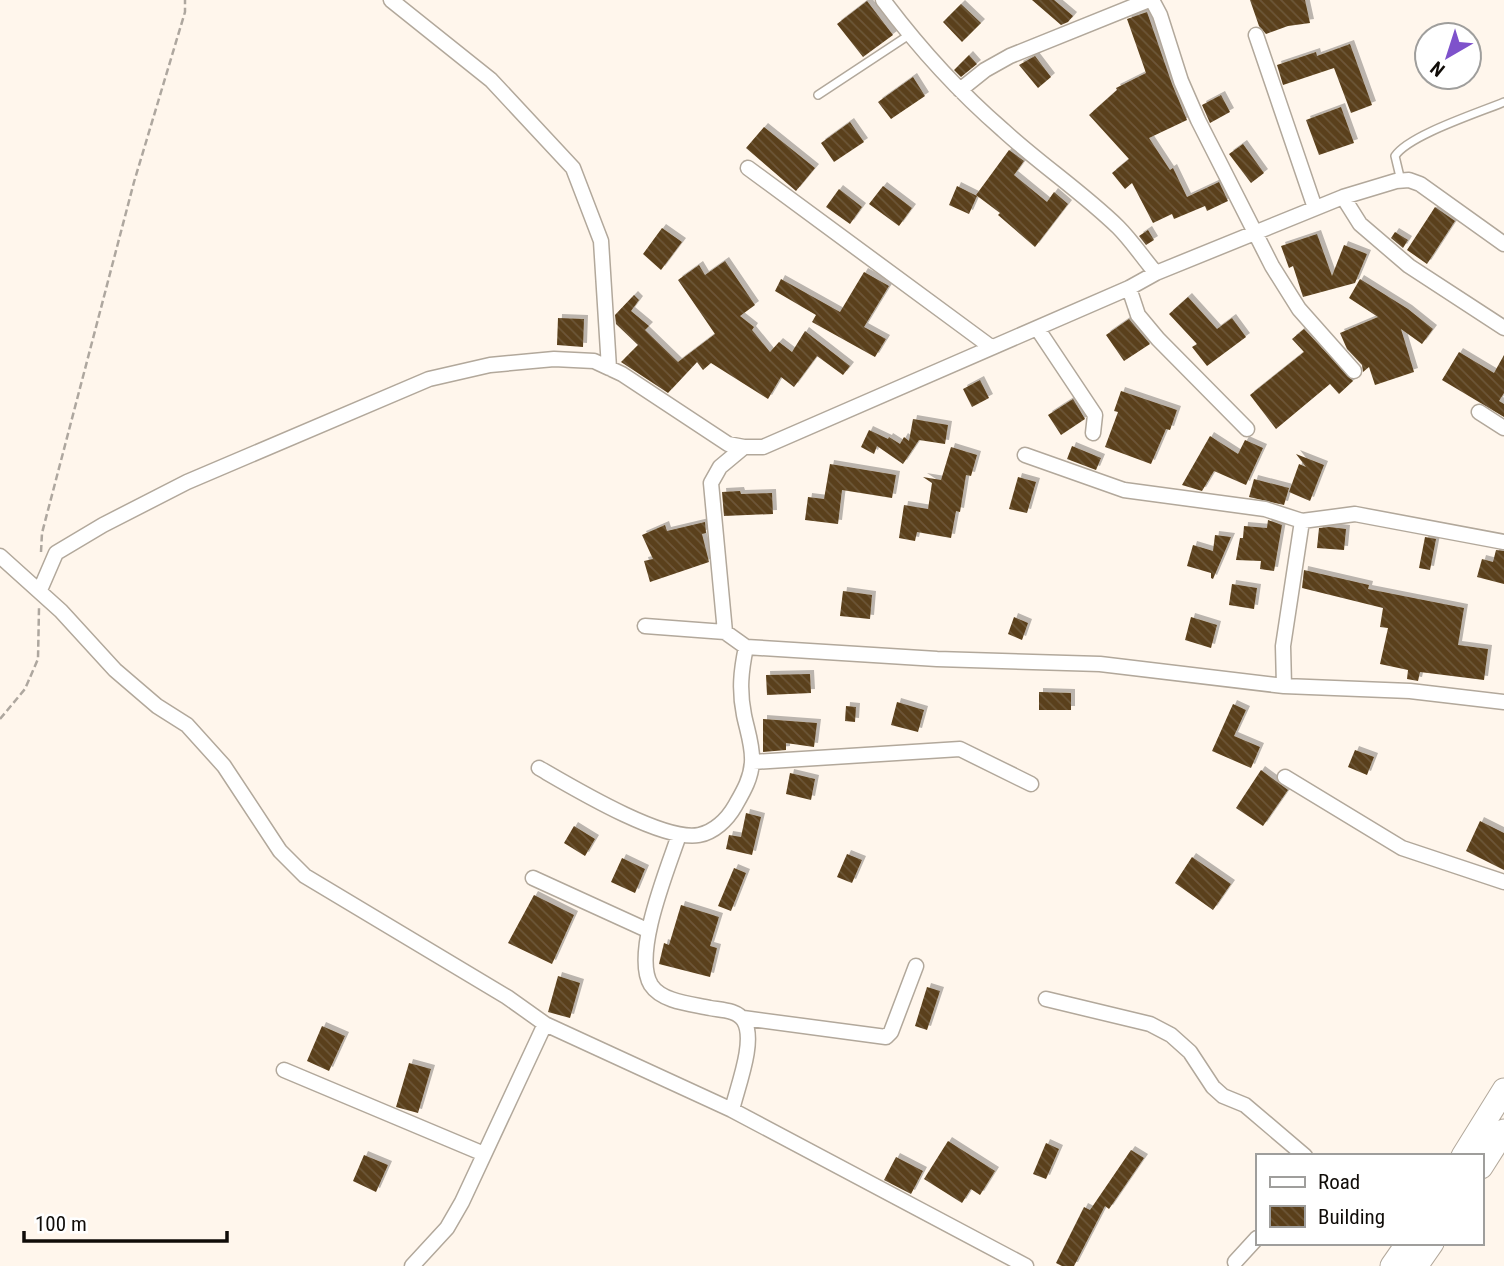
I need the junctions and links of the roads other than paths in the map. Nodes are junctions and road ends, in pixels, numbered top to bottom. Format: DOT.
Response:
graph roads {
  1 [pos="391,0"];
  2 [pos="883,0"];
  3 [pos="1150,0"];
  4 [pos="909,35"];
  5 [pos="1256,36"];
  6 [pos="960,90"];
  7 [pos="818,95"];
  8 [pos="1504,102"];
  9 [pos="748,168"];
  10 [pos="1401,181"];
  11 [pos="1343,197"];
  12 [pos="1315,208"];
  13 [pos="1255,232"];
  14 [pos="1504,244"];
  15 [pos="1156,273"];
  16 [pos="1129,288"];
  17 [pos="1037,328"];
  18 [pos="1504,328"];
  19 [pos="991,347"];
  20 [pos="608,368"];
  21 [pos="1354,372"];
  22 [pos="1479,412"];
  23 [pos="1504,428"];
  24 [pos="1247,429"];
  25 [pos="1093,433"];
  26 [pos="744,447"];
  27 [pos="1024,455"];
  28 [pos="1302,521"];
  29 [pos="1504,542"];
  30 [pos="0,556"];
  31 [pos="40,590"];
  32 [pos="645,626"];
  33 [pos="725,632"];
  34 [pos="747,647"];
  35 [pos="1283,686"];
  36 [pos="1504,702"];
  37 [pos="752,762"];
  38 [pos="539,768"];
  39 [pos="1284,777"];
  40 [pos="1031,784"];
  41 [pos="679,835"];
  42 [pos="533,878"];
  43 [pos="1504,882"];
  44 [pos="647,930"];
  45 [pos="916,966"];
  46 [pos="1046,999"];
  47 [pos="743,1018"];
  48 [pos="545,1024"];
  49 [pos="284,1070"];
  50 [pos="1504,1090"];
  51 [pos="732,1110"];
  52 [pos="1504,1131"];
  53 [pos="484,1154"];
  54 [pos="1303,1154"];
  55 [pos="1465,1154"];
  56 [pos="1483,1164"];
  57 [pos="1256,1239"];
  58 [pos="1407,1245"];
  59 [pos="1431,1245"];
  60 [pos="1235,1262"];
  61 [pos="412,1266"];
  62 [pos="1026,1266"];
  63 [pos="1392,1266"];
  64 [pos="1416,1266"];
  1 -- 20 [label="street"];
  2 -- 4 [label="street"];
  3 -- 6 [label="street"];
  3 -- 13 [label="street"];
  4 -- 6 [label="street"];
  4 -- 7 [label="lane"];
  5 -- 12 [label="street"];
  6 -- 15 [label="street"];
  8 -- 10 [label="lane"];
  9 -- 19 [label="street"];
  10 -- 11 [label="street"];
  10 -- 14 [label="street"];
  11 -- 12 [label="street"];
  11 -- 18 [label="street"];
  12 -- 13 [label="street"];
  13 -- 15 [label="street"];
  13 -- 21 [label="street"];
  15 -- 16 [label="street"];
  16 -- 17 [label="street"];
  16 -- 24 [label="street"];
  17 -- 19 [label="street"];
  17 -- 25 [label="street"];
  19 -- 26 [label="street"];
  20 -- 26 [label="street"];
  20 -- 31 [label="street"];
  22 -- 23 [label="street"];
  26 -- 33 [label="street"];
  27 -- 28 [label="street"];
  28 -- 29 [label="street"];
  28 -- 35 [label="street"];
  30 -- 31 [label="street"];
  31 -- 48 [label="street"];
  32 -- 33 [label="street"];
  33 -- 34 [label="street"];
  34 -- 35 [label="street"];
  34 -- 37 [label="street"];
  35 -- 36 [label="street"];
  37 -- 40 [label="street"];
  37 -- 41 [label="street"];
  38 -- 41 [label="street"];
  39 -- 43 [label="street"];
  41 -- 44 [label="street"];
  42 -- 44 [label="street"];
  44 -- 47 [label="street"];
  45 -- 47 [label="street"];
  46 -- 54 [label="street"];
  47 -- 51 [label="street"];
  48 -- 51 [label="street"];
  48 -- 53 [label="street"];
  49 -- 53 [label="street"];
  50 -- 55 [label="main road"];
  51 -- 62 [label="street"];
  52 -- 56 [label="main road"];
  53 -- 61 [label="street"];
  57 -- 60 [label="street"];
  58 -- 63 [label="main road"];
  59 -- 64 [label="main road"];
}
